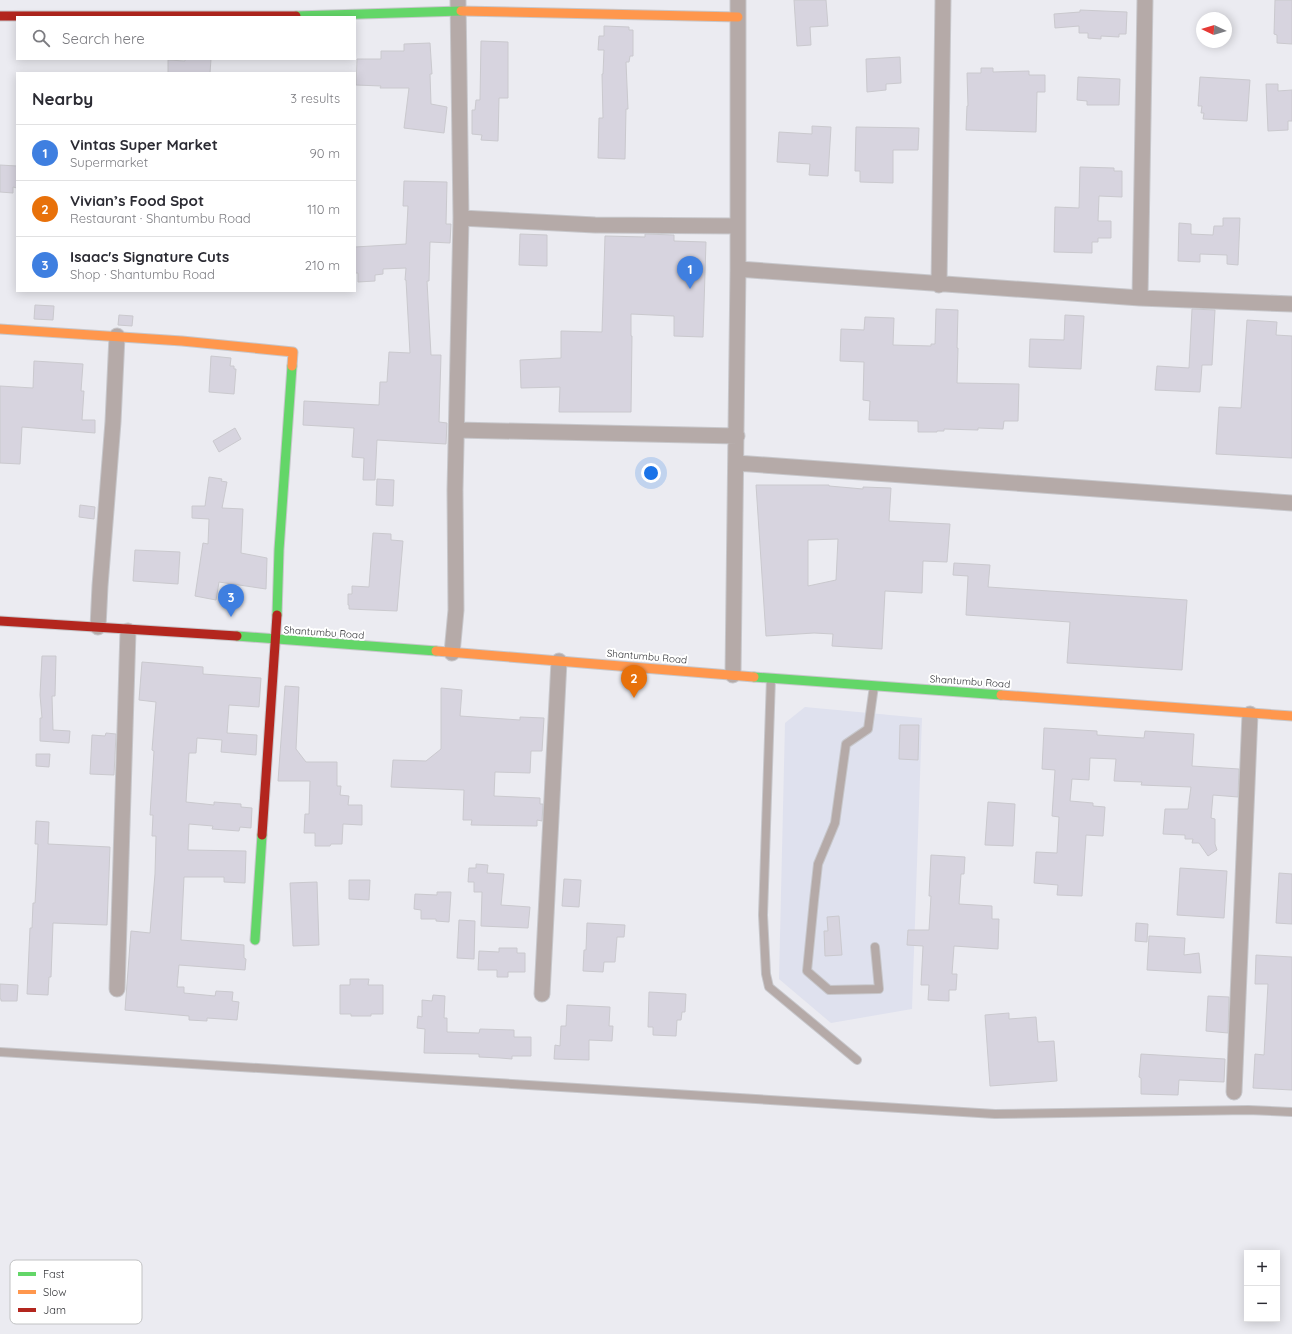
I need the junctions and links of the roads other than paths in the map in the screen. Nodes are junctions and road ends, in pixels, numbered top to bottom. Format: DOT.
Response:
graph roads {
  1 [pos="738,0"];
  2 [pos="943,0"];
  3 [pos="1145,0"];
  4 [pos="458,6"];
  5 [pos="0,16"];
  6 [pos="738,17"];
  7 [pos="461,218"];
  8 [pos="738,226"];
  9 [pos="738,270"];
  10 [pos="939,285"];
  11 [pos="1140,298"];
  12 [pos="1292,304"];
  13 [pos="0,329"];
  14 [pos="117,336"];
  15 [pos="457,430"];
  16 [pos="737,436"];
  17 [pos="736,463"];
  18 [pos="1292,503"];
  19 [pos="0,621"];
  20 [pos="98,627"];
  21 [pos="128,630"];
  22 [pos="276,639"];
  23 [pos="452,653"];
  24 [pos="559,661"];
  25 [pos="733,675"];
  26 [pos="771,678"];
  27 [pos="874,685"];
  28 [pos="1250,714"];
  29 [pos="1292,716"];
  30 [pos="255,940"];
  31 [pos="875,947"];
  32 [pos="117,989"];
  33 [pos="542,994"];
  34 [pos="0,1052"];
  35 [pos="857,1060"];
  36 [pos="1234,1092"];
  37 [pos="1292,1112"];
  1 -- 6 [label="street"];
  2 -- 10 [label="street"];
  3 -- 11 [label="street"];
  4 -- 5 [label="street"];
  4 -- 6 [label="street"];
  4 -- 7 [label="street"];
  6 -- 8 [label="street"];
  7 -- 8 [label="street"];
  7 -- 15 [label="street"];
  8 -- 9 [label="street"];
  9 -- 10 [label="street"];
  9 -- 16 [label="street"];
  10 -- 11 [label="street"];
  11 -- 12 [label="street"];
  13 -- 14 [label="street"];
  14 -- 20 [label="street"];
  14 -- 22 [label="street"];
  15 -- 16 [label="street"];
  15 -- 23 [label="street"];
  16 -- 17 [label="street"];
  17 -- 18 [label="street"];
  17 -- 25 [label="street"];
  19 -- 20 [label="street, Shantumbu Road"];
  20 -- 21 [label="street, Shantumbu Road"];
  21 -- 22 [label="street, Shantumbu Road"];
  21 -- 32 [label="street"];
  22 -- 23 [label="street, Shantumbu Road"];
  22 -- 30 [label="street"];
  23 -- 24 [label="street, Shantumbu Road"];
  24 -- 25 [label="street, Shantumbu Road"];
  24 -- 33 [label="street"];
  25 -- 26 [label="street, Shantumbu Road"];
  26 -- 27 [label="street, Shantumbu Road"];
  26 -- 35 [label="lane"];
  27 -- 28 [label="street, Shantumbu Road"];
  27 -- 31 [label="lane"];
  28 -- 29 [label="street, Shantumbu Road"];
  28 -- 36 [label="street"];
  34 -- 37 [label="lane"];
}
